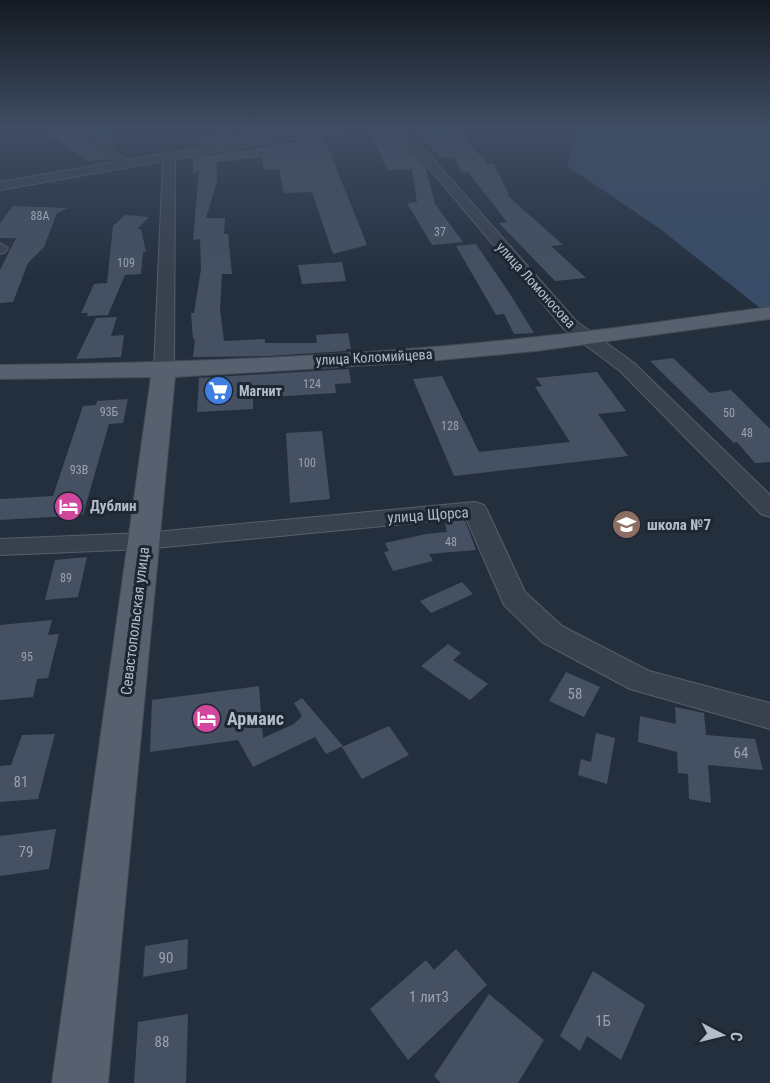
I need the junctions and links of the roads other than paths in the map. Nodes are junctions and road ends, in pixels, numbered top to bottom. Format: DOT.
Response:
graph roads {
  1 [pos="51,178"];
  2 [pos="169,178"];
  3 [pos="443,178"];
  4 [pos="0,186"];
  5 [pos="770,313"];
  6 [pos="586,337"];
  7 [pos="164,370"];
  8 [pos="0,372"];
  9 [pos="770,510"];
  10 [pos="144,541"];
  11 [pos="0,547"];
  12 [pos="770,716"];
  13 [pos="80,1083"];
  1 -- 4 [label="street"];
  2 -- 7 [label="street, Севастопольская улица"];
  3 -- 6 [label="street, улица Ломоносова"];
  5 -- 6 [label="main road, улица Коломийцева"];
  6 -- 7 [label="main road, улица Коломийцева"];
  6 -- 9 [label="street, улица Ломоносова"];
  7 -- 8 [label="main road, улица Коломийцева"];
  7 -- 10 [label="main road, Севастопольская улица"];
  10 -- 11 [label="street, улица Щорса"];
  10 -- 12 [label="street, улица Щорса"];
  10 -- 13 [label="main road, Севастопольская улица"];
}
